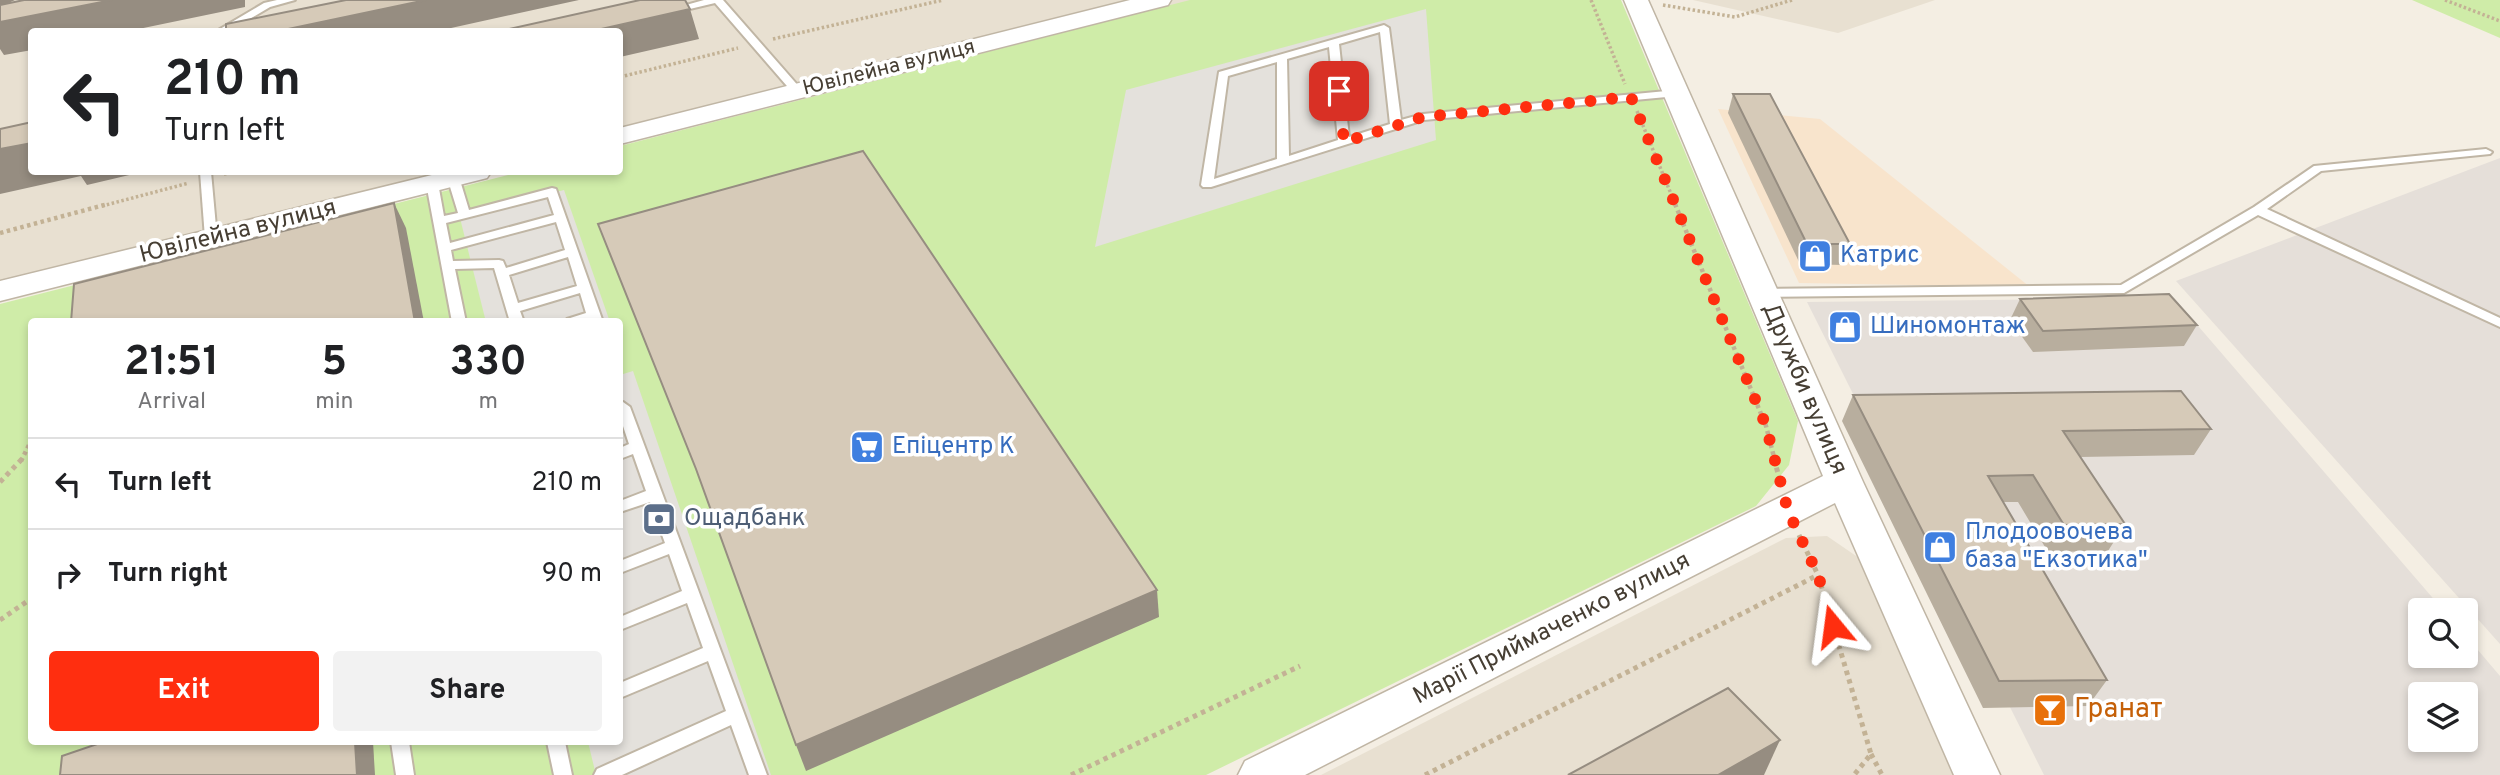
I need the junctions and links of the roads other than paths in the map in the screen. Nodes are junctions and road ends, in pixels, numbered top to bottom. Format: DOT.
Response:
graph roads {
  1 [pos="290,0"];
  2 [pos="717,0"];
  3 [pos="1159,0"];
  4 [pos="1636,0"];
  5 [pos="267,2"];
  6 [pos="663,13"];
  7 [pos="226,28"];
  8 [pos="1335,41"];
  9 [pos="1282,57"];
  10 [pos="797,91"];
  11 [pos="1676,93"];
  12 [pos="1396,126"];
  13 [pos="623,134"];
  14 [pos="1344,142"];
  15 [pos="2486,152"];
  16 [pos="1283,161"];
  17 [pos="206,175"];
  18 [pos="454,177"];
  19 [pos="2259,210"];
  20 [pos="464,214"];
  21 [pos="560,217"];
  22 [pos="439,221"];
  23 [pos="211,238"];
  24 [pos="444,248"];
  25 [pos="572,252"];
  26 [pos="447,265"];
  27 [pos="502,273"];
  28 [pos="583,288"];
  29 [pos="0,291"];
  30 [pos="1763,293"];
  31 [pos="515,316"];
  32 [pos="458,318"];
  33 [pos="595,318"];
  34 [pos="2500,323"];
  35 [pos="623,407"];
  36 [pos="638,447"];
  37 [pos="623,453"];
  38 [pos="1844,482"];
  39 [pos="655,494"];
  40 [pos="623,506"];
  41 [pos="674,547"];
  42 [pos="623,566"];
  43 [pos="692,594"];
  44 [pos="623,623"];
  45 [pos="713,651"];
  46 [pos="623,690"];
  47 [pos="736,715"];
  48 [pos="400,745"];
  49 [pos="556,745"];
  50 [pos="405,775"];
  51 [pos="563,775"];
  52 [pos="604,775"];
  53 [pos="758,775"];
  54 [pos="1261,775"];
  55 [pos="1977,775"];
  1 -- 5 [label="lane"];
  2 -- 6 [label="lane"];
  2 -- 10 [label="lane"];
  3 -- 10 [label="street, Ювілейна вулиця"];
  4 -- 11 [label="street, Дружби вулиця"];
  5 -- 7 [label="lane"];
  8 -- 9 [label="lane"];
  8 -- 12 [label="lane"];
  8 -- 14 [label="lane"];
  9 -- 16 [label="lane"];
  9 -- 16 [label="lane"];
  10 -- 13 [label="street, Ювілейна вулиця"];
  11 -- 12 [label="lane"];
  11 -- 30 [label="street, Дружби вулиця"];
  12 -- 14 [label="lane"];
  14 -- 16 [label="lane"];
  15 -- 19 [label="lane"];
  17 -- 23 [label="lane"];
  18 -- 20 [label="lane"];
  18 -- 22 [label="lane"];
  18 -- 23 [label="street, Ювілейна вулиця"];
  19 -- 30 [label="lane"];
  19 -- 34 [label="lane"];
  20 -- 21 [label="lane"];
  20 -- 22 [label="lane"];
  21 -- 24 [label="lane"];
  21 -- 25 [label="lane"];
  22 -- 24 [label="lane"];
  23 -- 29 [label="street, Ювілейна вулиця"];
  24 -- 26 [label="lane"];
  25 -- 27 [label="lane"];
  25 -- 28 [label="lane"];
  26 -- 27 [label="lane"];
  26 -- 32 [label="lane"];
  27 -- 31 [label="lane"];
  28 -- 31 [label="lane"];
  28 -- 33 [label="lane"];
  30 -- 38 [label="street, Дружби вулиця"];
  35 -- 36 [label="lane"];
  36 -- 37 [label="lane"];
  36 -- 39 [label="lane"];
  38 -- 54 [label="street, Марії Приймаченко вулиця"];
  38 -- 55 [label="street, Дружби вулиця"];
  39 -- 40 [label="lane"];
  39 -- 41 [label="lane"];
  41 -- 42 [label="lane"];
  41 -- 43 [label="lane"];
  43 -- 44 [label="lane"];
  43 -- 45 [label="lane"];
  45 -- 46 [label="lane"];
  45 -- 47 [label="lane"];
  47 -- 52 [label="lane"];
  47 -- 53 [label="lane"];
  48 -- 50 [label="lane"];
  49 -- 51 [label="lane"];
}
